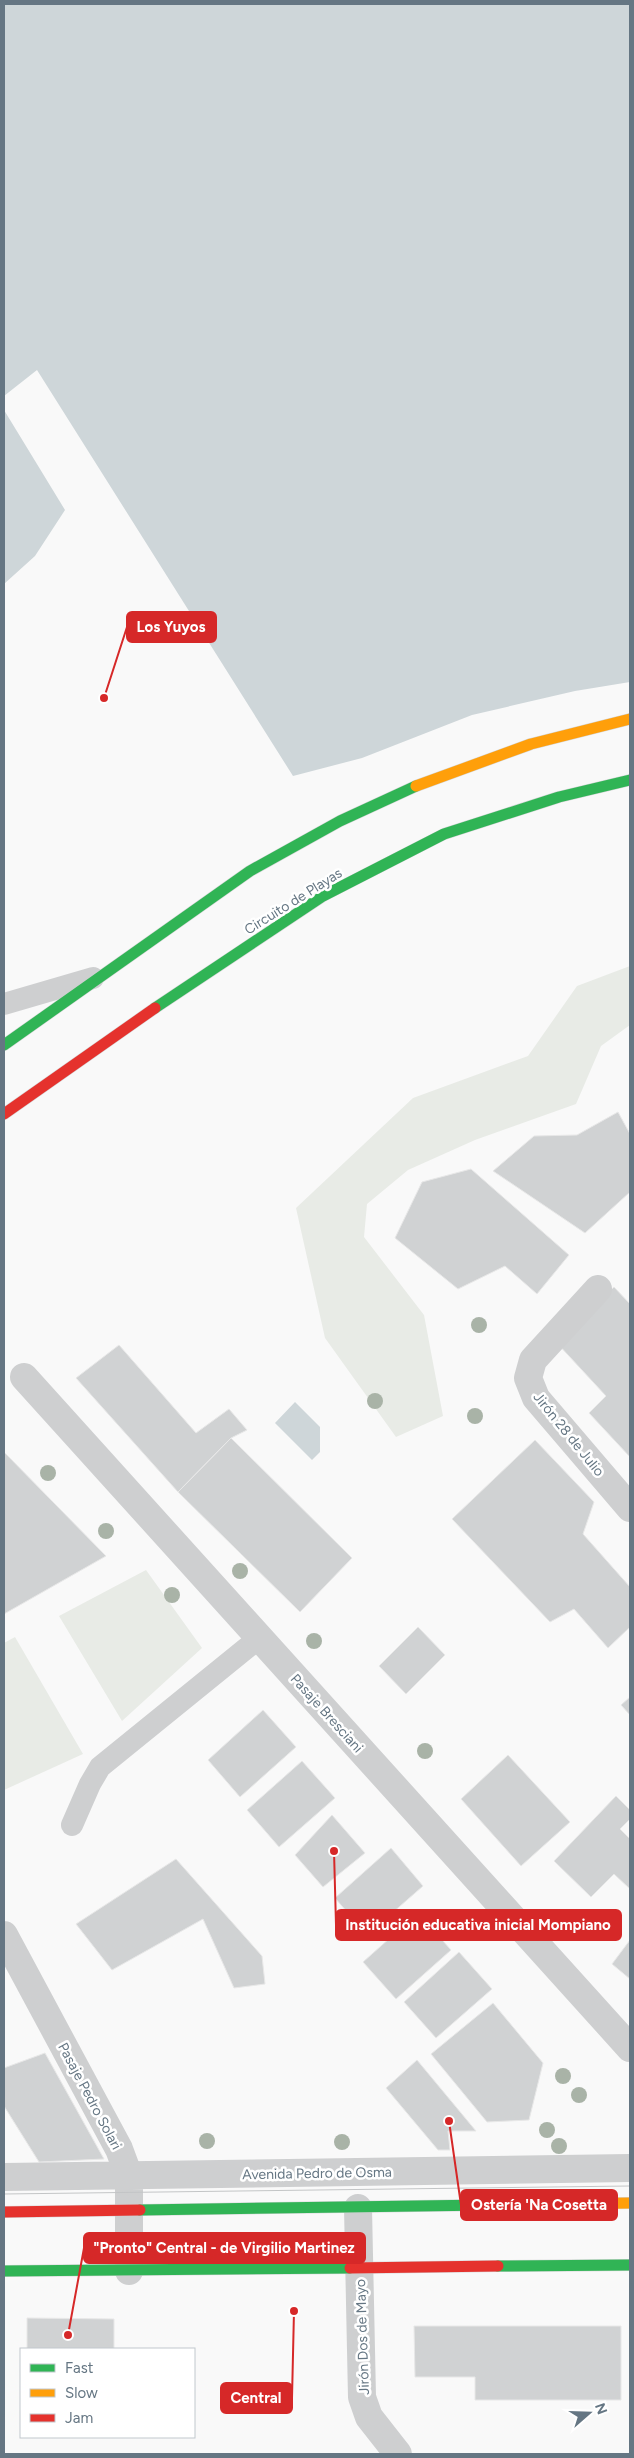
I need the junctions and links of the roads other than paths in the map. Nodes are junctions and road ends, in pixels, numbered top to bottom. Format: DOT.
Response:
graph roads {
  1 [pos="630,719"];
  2 [pos="630,780"];
  3 [pos="103,975"];
  4 [pos="4,1004"];
  5 [pos="4,1045"];
  6 [pos="4,1114"];
  7 [pos="598,1289"];
  8 [pos="24,1377"];
  9 [pos="630,1508"];
  10 [pos="260,1638"];
  11 [pos="72,1826"];
  12 [pos="4,1935"];
  13 [pos="630,2048"];
  14 [pos="630,2168"];
  15 [pos="129,2176"];
  16 [pos="4,2178"];
  17 [pos="630,2203"];
  18 [pos="358,2208"];
  19 [pos="130,2210"];
  20 [pos="4,2212"];
  21 [pos="630,2265"];
  22 [pos="360,2269"];
  23 [pos="129,2271"];
  24 [pos="4,2272"];
  25 [pos="398,2454"];
  1 -- 3 [label="main road"];
  2 -- 6 [label="main road, Circuito de Playas"];
  3 -- 4 [label="lane"];
  3 -- 5 [label="main road"];
  7 -- 9 [label="street, Jirón 28 de Julio"];
  8 -- 10 [label="street, Pasaje Bresciani"];
  10 -- 11 [label="lane"];
  10 -- 13 [label="street, Pasaje Bresciani"];
  12 -- 15 [label="street, Pasaje Pedro Solari"];
  14 -- 15 [label="street, Avenida Pedro de Osma"];
  15 -- 16 [label="street, Avenida Pedro de Osma"];
  15 -- 19 [label="street, Pasaje Pedro Solari"];
  17 -- 18 [label="main road"];
  18 -- 19 [label="main road"];
  18 -- 22 [label="street, Jirón Dos de Mayo"];
  19 -- 20 [label="main road"];
  19 -- 23 [label="street, Pasaje Pedro Solari"];
  21 -- 22 [label="main road"];
  22 -- 23 [label="main road"];
  22 -- 25 [label="street, Jirón Dos de Mayo"];
  23 -- 24 [label="main road"];
}
